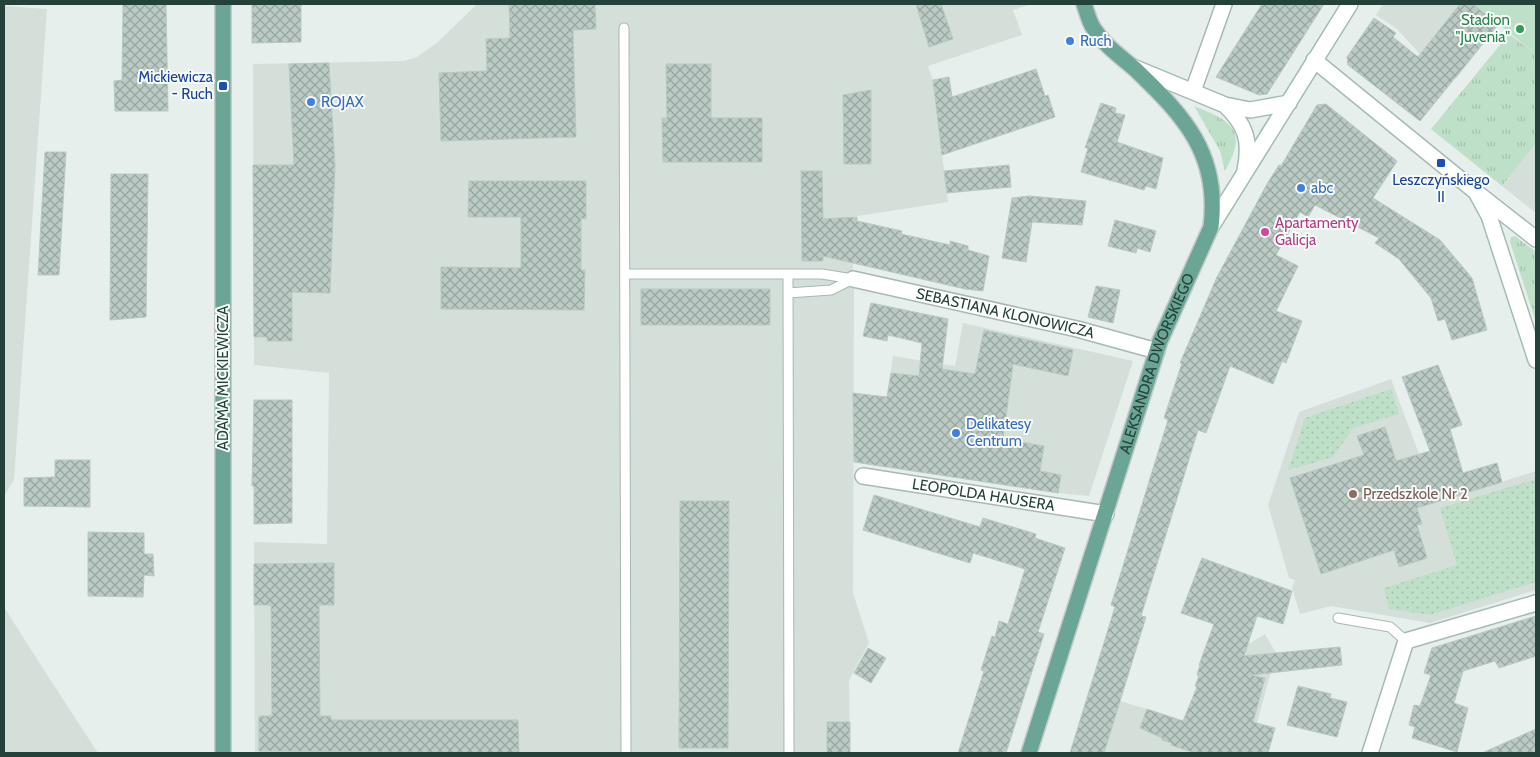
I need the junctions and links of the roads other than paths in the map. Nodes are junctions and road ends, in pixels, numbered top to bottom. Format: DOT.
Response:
graph roads {
  1 [pos="223,4"];
  2 [pos="1084,4"];
  3 [pos="1224,4"];
  4 [pos="1350,4"];
  5 [pos="624,28"];
  6 [pos="1314,60"];
  7 [pos="1133,68"];
  8 [pos="1193,91"];
  9 [pos="1289,103"];
  10 [pos="1225,105"];
  11 [pos="1244,177"];
  12 [pos="1476,192"];
  13 [pos="1211,227"];
  14 [pos="1536,239"];
  15 [pos="625,274"];
  16 [pos="788,274"];
  17 [pos="853,279"];
  18 [pos="788,293"];
  19 [pos="1157,352"];
  20 [pos="1536,360"];
  21 [pos="863,476"];
  22 [pos="1106,514"];
  23 [pos="1536,603"];
  24 [pos="1338,618"];
  25 [pos="1406,641"];
  26 [pos="223,753"];
  27 [pos="626,753"];
  28 [pos="789,753"];
  29 [pos="1028,753"];
  30 [pos="1370,753"];
  1 -- 26 [label="main road, ADAMA MICKIEWICZA"];
  2 -- 7 [label="main road"];
  3 -- 8 [label="street"];
  4 -- 6 [label="street, ALEKSANDRA DWORSKIEGO"];
  5 -- 15 [label="lane"];
  6 -- 9 [label="street, ALEKSANDRA DWORSKIEGO"];
  6 -- 12 [label="street"];
  7 -- 8 [label="street"];
  7 -- 13 [label="main road"];
  8 -- 10 [label="street"];
  9 -- 10 [label="street"];
  9 -- 11 [label="street, ALEKSANDRA DWORSKIEGO"];
  10 -- 11 [label="street"];
  11 -- 13 [label="street, ALEKSANDRA DWORSKIEGO"];
  12 -- 14 [label="street"];
  12 -- 20 [label="street"];
  13 -- 19 [label="main road, ALEKSANDRA DWORSKIEGO"];
  15 -- 16 [label="lane"];
  15 -- 27 [label="lane"];
  16 -- 17 [label="lane"];
  16 -- 18 [label="lane"];
  17 -- 18 [label="lane"];
  17 -- 19 [label="street, SEBASTIANA KLONOWICZA"];
  18 -- 28 [label="lane"];
  19 -- 22 [label="main road, ALEKSANDRA DWORSKIEGO"];
  21 -- 22 [label="street, LEOPOLDA HAUSERA"];
  22 -- 29 [label="main road, ALEKSANDRA DWORSKIEGO"];
  23 -- 25 [label="street"];
  24 -- 25 [label="lane"];
  25 -- 30 [label="street"];
}
